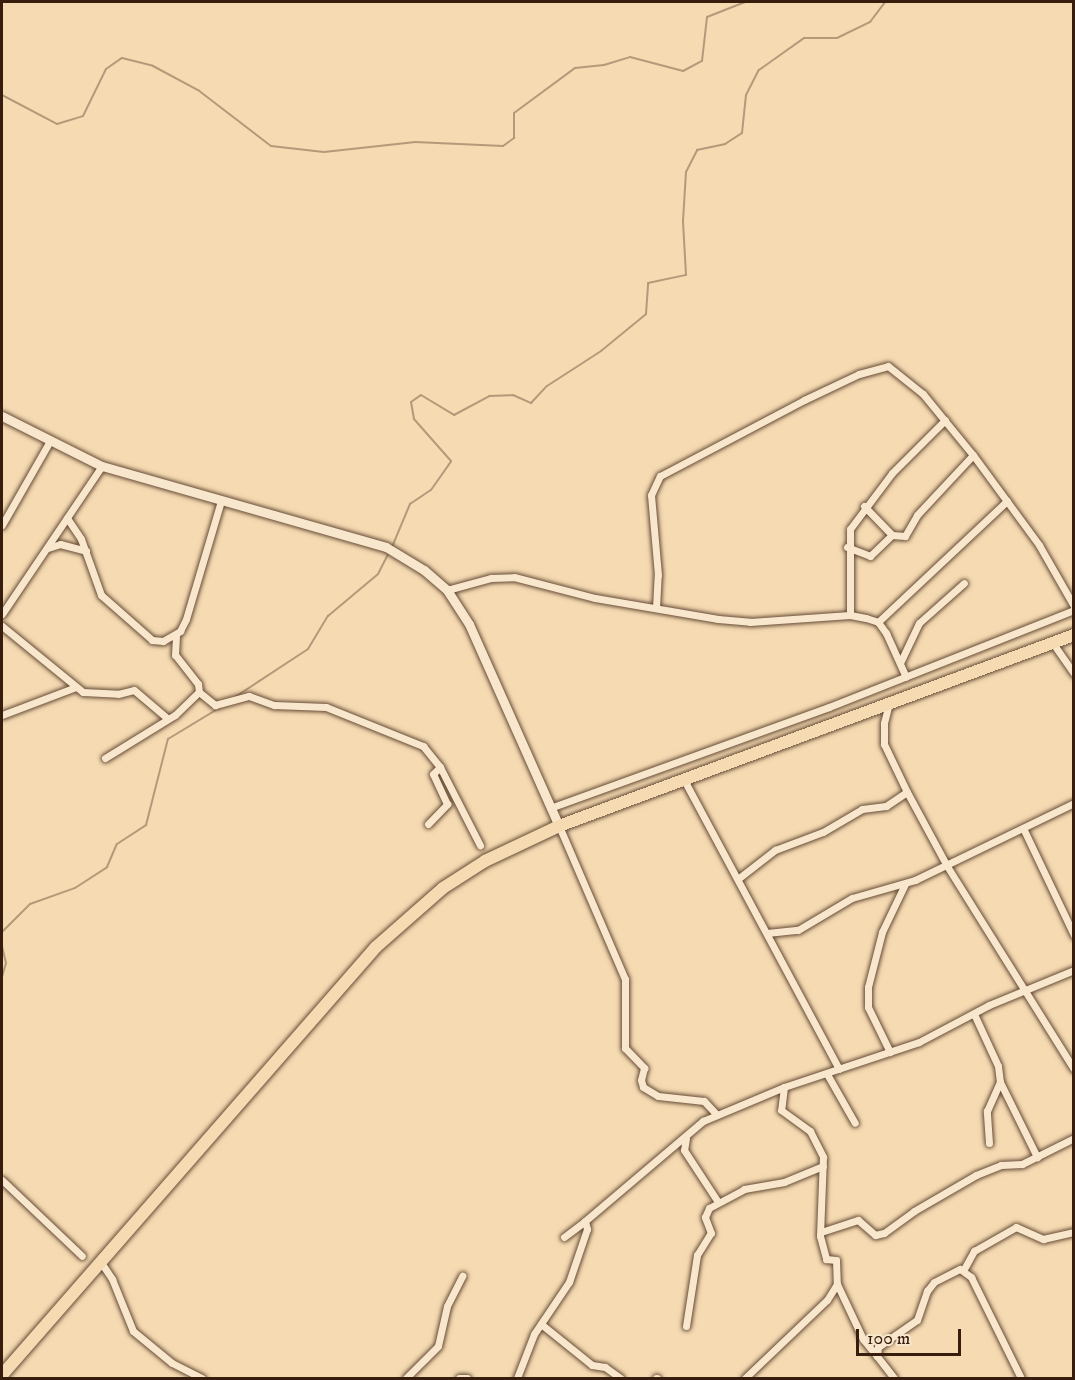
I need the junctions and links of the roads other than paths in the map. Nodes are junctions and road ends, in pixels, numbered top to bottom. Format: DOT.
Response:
graph roads {
  1 [pos="2,417"];
  2 [pos="945,420"];
  3 [pos="50,441"];
  4 [pos="973,454"];
  5 [pos="102,466"];
  6 [pos="221,501"];
  7 [pos="1007,501"];
  8 [pos="864,506"];
  9 [pos="68,518"];
  10 [pos="2,525"];
  11 [pos="892,535"];
  12 [pos="848,547"];
  13 [pos="46,549"];
  14 [pos="86,551"];
  15 [pos="964,583"];
  16 [pos="447,591"];
  17 [pos="656,608"];
  18 [pos="1074,608"];
  19 [pos="2,614"];
  20 [pos="850,615"];
  21 [pos="878,622"];
  22 [pos="2,626"];
  23 [pos="176,634"];
  24 [pos="1074,635"];
  25 [pos="1052,642"];
  26 [pos="900,663"];
  27 [pos="1074,674"];
  28 [pos="906,678"];
  29 [pos="76,687"];
  30 [pos="199,693"];
  31 [pos="889,704"];
  32 [pos="2,715"];
  33 [pos="167,718"];
  34 [pos="105,758"];
  35 [pos="440,767"];
  36 [pos="683,778"];
  37 [pos="907,792"];
  38 [pos="1074,803"];
  39 [pos="550,808"];
  40 [pos="428,824"];
  41 [pos="559,826"];
  42 [pos="1023,828"];
  43 [pos="480,845"];
  44 [pos="948,866"];
  45 [pos="739,878"];
  46 [pos="905,884"];
  47 [pos="767,933"];
  48 [pos="1074,935"];
  49 [pos="1074,970"];
  50 [pos="1025,992"];
  51 [pos="974,1014"];
  52 [pos="890,1052"];
  53 [pos="1074,1069"];
  54 [pos="839,1070"];
  55 [pos="826,1074"];
  56 [pos="999,1082"];
  57 [pos="784,1088"];
  58 [pos="717,1114"];
  59 [pos="855,1123"];
  60 [pos="686,1138"];
  61 [pos="1074,1138"];
  62 [pos="989,1143"];
  63 [pos="1037,1157"];
  64 [pos="823,1166"];
  65 [pos="2,1180"];
  66 [pos="718,1202"];
  67 [pos="585,1221"];
  68 [pos="821,1232"];
  69 [pos="1074,1232"];
  70 [pos="564,1237"];
  71 [pos="82,1256"];
  72 [pos="100,1261"];
  73 [pos="964,1269"];
  74 [pos="462,1276"];
  75 [pos="837,1284"];
  76 [pos="541,1324"];
  77 [pos="686,1326"];
  78 [pos="877,1356"];
  79 [pos="2,1375"];
  80 [pos="202,1378"];
  81 [pos="406,1378"];
  82 [pos="459,1378"];
  83 [pos="467,1378"];
  84 [pos="517,1378"];
  85 [pos="620,1378"];
  86 [pos="745,1378"];
  87 [pos="894,1378"];
  88 [pos="1021,1378"];
  1 -- 3 [label="street"];
  2 -- 4 [label="street"];
  2 -- 8 [label="street"];
  2 -- 17 [label="street"];
  3 -- 5 [label="street"];
  3 -- 10 [label="street"];
  4 -- 7 [label="street"];
  4 -- 11 [label="street"];
  5 -- 6 [label="street"];
  5 -- 9 [label="street"];
  6 -- 16 [label="street"];
  6 -- 23 [label="street"];
  7 -- 18 [label="street"];
  7 -- 21 [label="street"];
  8 -- 11 [label="street"];
  8 -- 12 [label="street"];
  9 -- 13 [label="street"];
  9 -- 14 [label="street"];
  11 -- 12 [label="street"];
  12 -- 20 [label="street"];
  13 -- 14 [label="street"];
  13 -- 19 [label="street"];
  14 -- 23 [label="street"];
  15 -- 26 [label="street"];
  16 -- 17 [label="street"];
  16 -- 39 [label="street"];
  17 -- 20 [label="street"];
  18 -- 28 [label="street"];
  20 -- 21 [label="street"];
  21 -- 26 [label="street"];
  22 -- 29 [label="street"];
  23 -- 30 [label="street"];
  24 -- 25 [label="highway"];
  25 -- 27 [label="street"];
  25 -- 31 [label="highway"];
  26 -- 28 [label="street"];
  28 -- 39 [label="street"];
  29 -- 32 [label="street"];
  29 -- 33 [label="street"];
  30 -- 33 [label="street"];
  30 -- 35 [label="street"];
  31 -- 36 [label="highway"];
  31 -- 37 [label="street"];
  33 -- 34 [label="street"];
  35 -- 40 [label="street"];
  35 -- 43 [label="street"];
  36 -- 41 [label="highway"];
  36 -- 45 [label="street"];
  37 -- 44 [label="street"];
  37 -- 45 [label="street"];
  38 -- 42 [label="street"];
  39 -- 41 [label="street"];
  41 -- 58 [label="street"];
  41 -- 72 [label="highway"];
  42 -- 44 [label="street"];
  42 -- 48 [label="street"];
  44 -- 46 [label="street"];
  44 -- 50 [label="street"];
  45 -- 47 [label="street"];
  46 -- 47 [label="street"];
  46 -- 52 [label="street"];
  47 -- 54 [label="street"];
  49 -- 50 [label="street"];
  50 -- 51 [label="street"];
  50 -- 53 [label="street"];
  51 -- 52 [label="street"];
  51 -- 56 [label="street"];
  52 -- 54 [label="street"];
  54 -- 55 [label="street"];
  55 -- 57 [label="street"];
  55 -- 59 [label="street"];
  56 -- 62 [label="street"];
  56 -- 63 [label="street"];
  57 -- 58 [label="street"];
  57 -- 64 [label="street"];
  58 -- 60 [label="street"];
  60 -- 66 [label="street"];
  60 -- 67 [label="street"];
  61 -- 63 [label="street"];
  63 -- 68 [label="street"];
  64 -- 66 [label="street"];
  64 -- 68 [label="street"];
  65 -- 71 [label="street"];
  66 -- 77 [label="street"];
  67 -- 70 [label="street"];
  67 -- 76 [label="street"];
  68 -- 75 [label="street"];
  69 -- 73 [label="street"];
  72 -- 79 [label="highway"];
  72 -- 80 [label="street"];
  73 -- 78 [label="street"];
  73 -- 88 [label="street"];
  74 -- 81 [label="street"];
  75 -- 78 [label="street"];
  75 -- 86 [label="street"];
  76 -- 84 [label="street"];
  76 -- 85 [label="street"];
  78 -- 87 [label="street"];
  82 -- 83 [label="street"];
}
